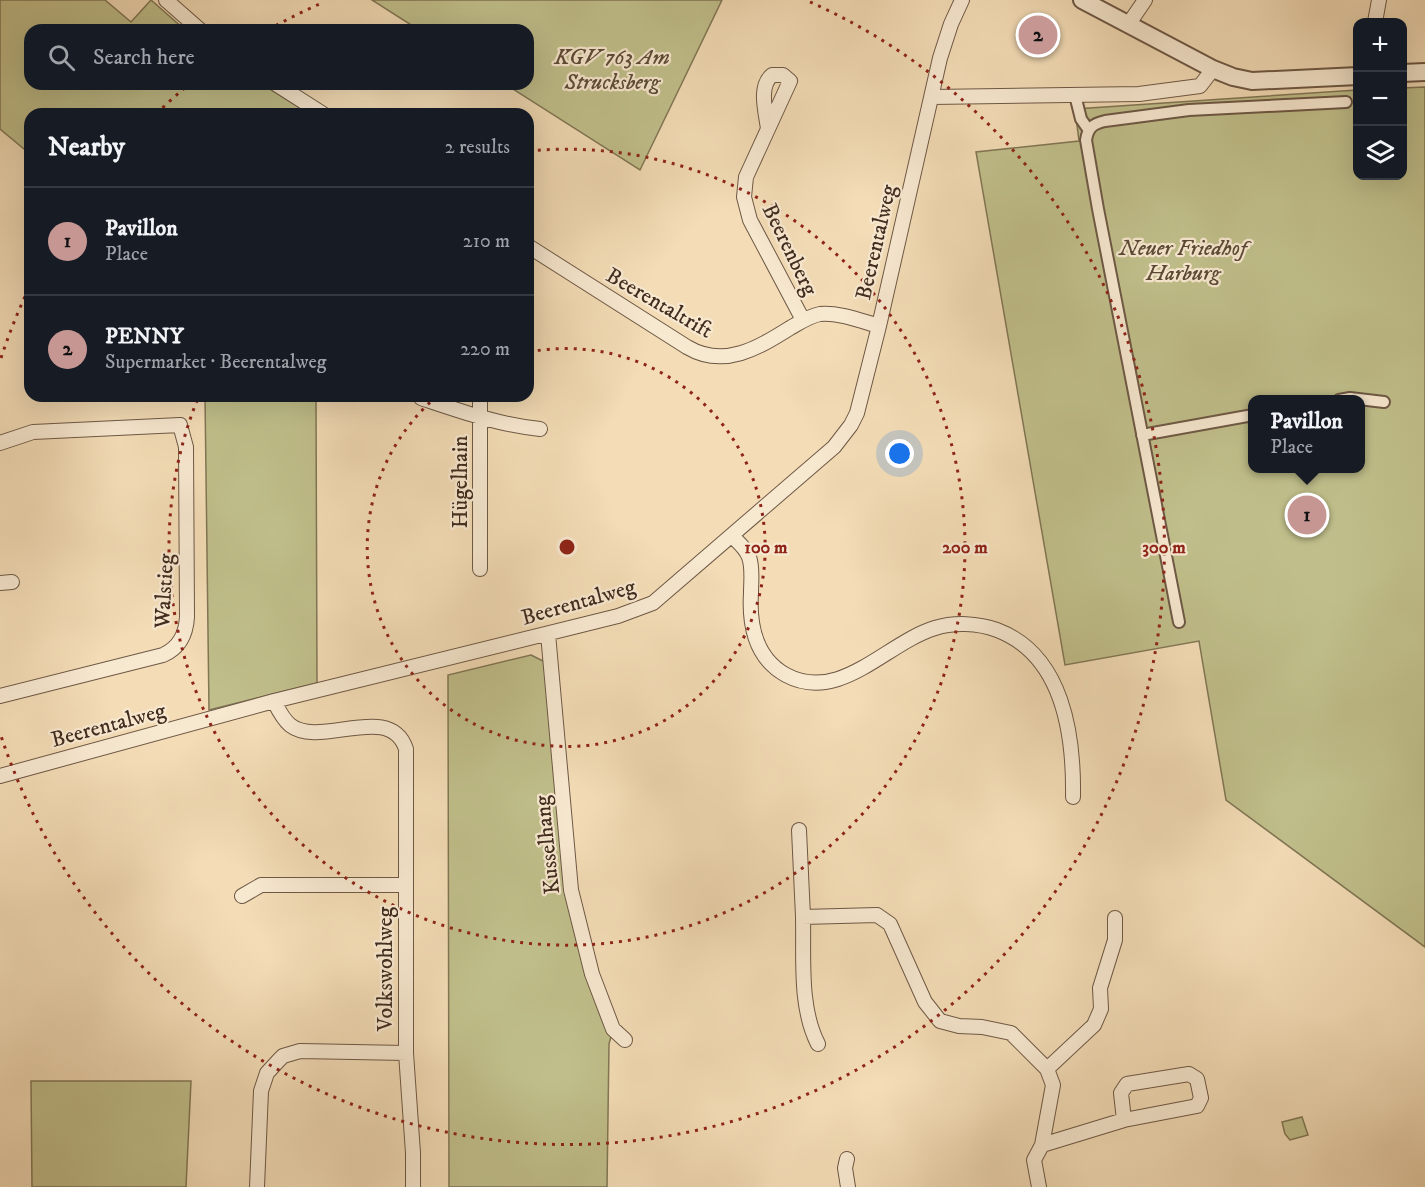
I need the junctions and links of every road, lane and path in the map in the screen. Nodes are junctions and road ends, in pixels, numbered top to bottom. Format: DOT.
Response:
graph roads {
  1 [pos="166,0"];
  2 [pos="962,0"];
  3 [pos="1082,0"];
  4 [pos="1145,0"];
  5 [pos="1379,0"];
  6 [pos="1376,18"];
  7 [pos="193,24"];
  8 [pos="1128,25"];
  9 [pos="1213,69"];
  10 [pos="1425,72"];
  11 [pos="1407,73"];
  12 [pos="1353,76"];
  13 [pos="285,90"];
  14 [pos="1075,95"];
  15 [pos="932,97"];
  16 [pos="1346,102"];
  17 [pos="314,108"];
  18 [pos="768,129"];
  19 [pos="1088,129"];
  20 [pos="534,250"];
  21 [pos="803,320"];
  22 [pos="879,326"];
  23 [pos="1365,400"];
  24 [pos="433,402"];
  25 [pos="480,402"];
  26 [pos="1384,402"];
  27 [pos="1248,416"];
  28 [pos="480,417"];
  29 [pos="540,429"];
  30 [pos="1142,435"];
  31 [pos="0,443"];
  32 [pos="732,536"];
  33 [pos="480,569"];
  34 [pos="1179,622"];
  35 [pos="548,634"];
  36 [pos="0,696"];
  37 [pos="274,701"];
  38 [pos="0,776"];
  39 [pos="1073,797"];
  40 [pos="799,830"];
  41 [pos="405,885"];
  42 [pos="243,896"];
  43 [pos="803,917"];
  44 [pos="1114,918"];
  45 [pos="625,1040"];
  46 [pos="818,1044"];
  47 [pos="406,1053"];
  48 [pos="1047,1069"];
  49 [pos="1124,1120"];
  50 [pos="1042,1145"];
  51 [pos="847,1159"];
  52 [pos="257,1187"];
  53 [pos="413,1187"];
  54 [pos="848,1187"];
  55 [pos="1039,1187"];
  1 -- 7 [label="street"];
  2 -- 15 [label="street, Beerentalweg"];
  3 -- 8 [label="street"];
  4 -- 8 [label="street"];
  5 -- 6 [label="street"];
  8 -- 9 [label="street"];
  9 -- 12 [label="street"];
  9 -- 14 [label="street"];
  10 -- 11 [label="street"];
  13 -- 17 [label="street"];
  14 -- 15 [label="street"];
  14 -- 19 [label="street"];
  15 -- 22 [label="street, Beerentalweg"];
  16 -- 19 [label="street"];
  18 -- 21 [label="street, Beerenberg"];
  19 -- 30 [label="street"];
  20 -- 21 [label="street, Beerentaltrift"];
  21 -- 22 [label="street, Beerentaltrift"];
  22 -- 32 [label="street, Beerentalweg"];
  23 -- 26 [label="street"];
  24 -- 28 [label="street"];
  25 -- 28 [label="street, Hügelhain"];
  27 -- 30 [label="street"];
  28 -- 29 [label="street"];
  28 -- 33 [label="street, Hügelhain"];
  30 -- 34 [label="street"];
  31 -- 36 [label="street, Walstieg"];
  32 -- 35 [label="street, Beerentalweg"];
  32 -- 39 [label="street"];
  35 -- 37 [label="street, Beerentalweg"];
  35 -- 45 [label="street, Kusselhang"];
  37 -- 38 [label="street, Beerentalweg"];
  37 -- 41 [label="street, Volkswohlweg"];
  40 -- 43 [label="street"];
  41 -- 42 [label="street, Volkswohlweg"];
  41 -- 47 [label="street, Volkswohlweg"];
  43 -- 46 [label="street"];
  43 -- 48 [label="street"];
  44 -- 48 [label="street"];
  47 -- 52 [label="street, Volkswohlweg"];
  47 -- 53 [label="street, Volkswohlweg"];
  48 -- 50 [label="street"];
  49 -- 49 [label="street"];
  49 -- 50 [label="street"];
  50 -- 55 [label="street"];
  51 -- 54 [label="street"];
}
